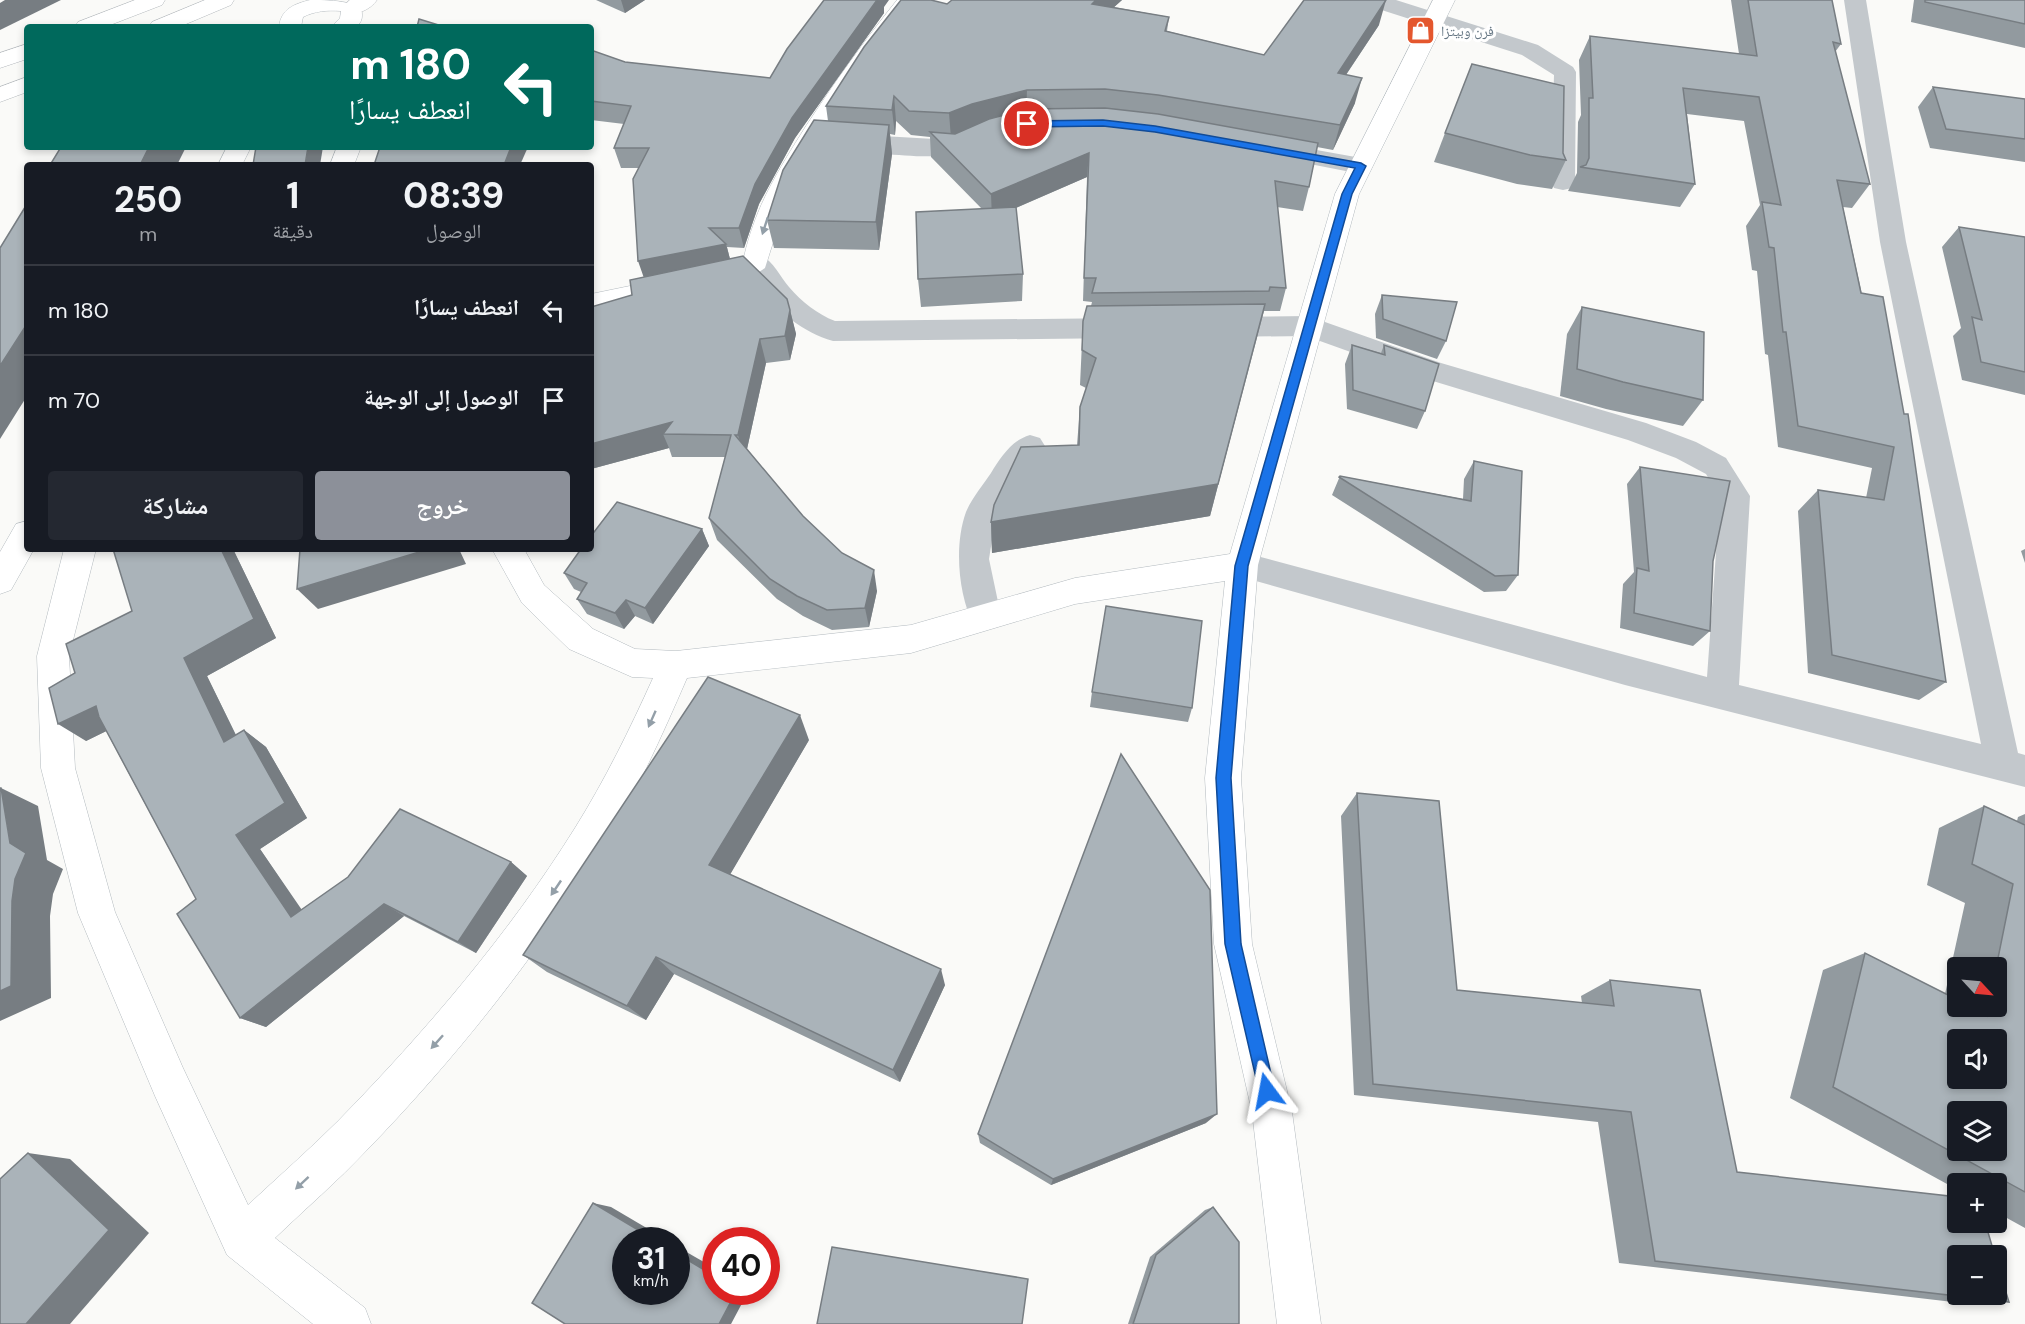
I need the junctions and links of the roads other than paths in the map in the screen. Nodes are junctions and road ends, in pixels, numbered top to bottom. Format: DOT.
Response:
graph roads {
  1 [pos="154,0"];
  2 [pos="908,0"];
  3 [pos="1374,0"];
  4 [pos="1855,0"];
  5 [pos="219,2"];
  6 [pos="350,8"];
  7 [pos="1440,9"];
  8 [pos="297,12"];
  9 [pos="94,24"];
  10 [pos="167,24"];
  11 [pos="24,52"];
  12 [pos="0,61"];
  13 [pos="24,85"];
  14 [pos="0,95"];
  15 [pos="993,133"];
  16 [pos="809,139"];
  17 [pos="1247,146"];
  18 [pos="1361,166"];
  19 [pos="1563,182"];
  20 [pos="756,262"];
  21 [pos="594,302"];
  22 [pos="1308,326"];
  23 [pos="1154,328"];
  24 [pos="1190,328"];
  25 [pos="1030,446"];
  26 [pos="24,538"];
  27 [pos="79,552"];
  28 [pos="510,552"];
  29 [pos="1242,566"];
  30 [pos="0,581"];
  31 [pos="985,616"];
  32 [pos="676,665"];
  33 [pos="1722,695"];
  34 [pos="2014,768"];
  35 [pos="242,1239"];
  36 [pos="349,1324"];
  37 [pos="1299,1324"];
  1 -- 9 [label="main road"];
  2 -- 16 [label="main road"];
  3 -- 7 [label="street"];
  4 -- 34 [label="street"];
  5 -- 10 [label="main road"];
  6 -- 8 [label="main road"];
  7 -- 18 [label="main road"];
  7 -- 19 [label="street"];
  11 -- 12 [label="main road"];
  13 -- 14 [label="main road"];
  15 -- 16 [label="street"];
  16 -- 20 [label="main road, one-way"];
  17 -- 18 [label="street"];
  18 -- 22 [label="main road"];
  20 -- 21 [label="main road"];
  20 -- 23 [label="street"];
  22 -- 24 [label="street"];
  22 -- 29 [label="main road"];
  22 -- 33 [label="street"];
  25 -- 31 [label="street"];
  26 -- 30 [label="main road"];
  27 -- 35 [label="main road"];
  28 -- 32 [label="main road"];
  29 -- 31 [label="main road"];
  29 -- 33 [label="street"];
  29 -- 37 [label="main road"];
  31 -- 32 [label="main road"];
  32 -- 35 [label="main road, one-way"];
  33 -- 34 [label="street"];
  35 -- 36 [label="main road"];
}
